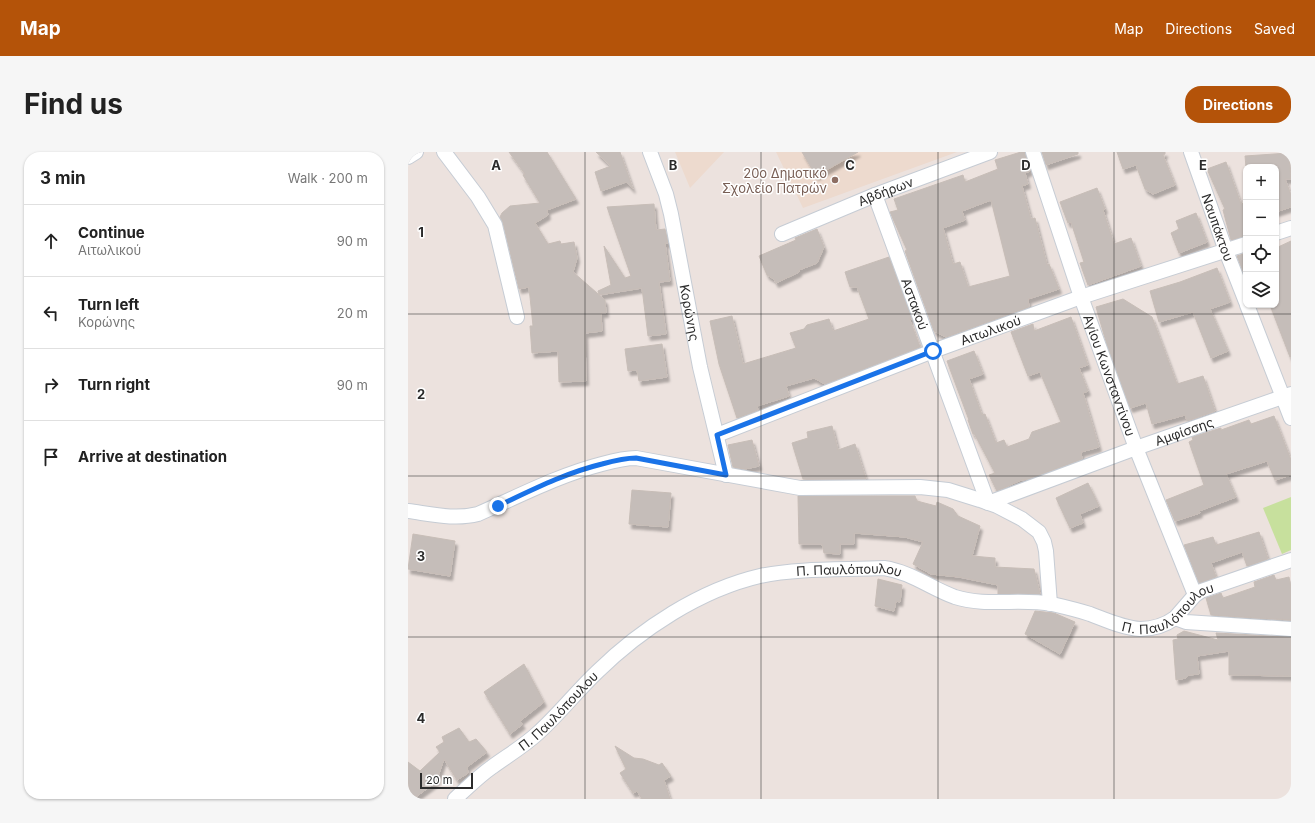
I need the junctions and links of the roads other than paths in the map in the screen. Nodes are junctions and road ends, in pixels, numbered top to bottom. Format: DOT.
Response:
graph roads {
  1 [pos="416,152"];
  2 [pos="444,152"];
  3 [pos="650,152"];
  4 [pos="990,152"];
  5 [pos="1033,152"];
  6 [pos="1191,152"];
  7 [pos="408,157"];
  8 [pos="875,195"];
  9 [pos="1291,228"];
  10 [pos="1279,232"];
  11 [pos="782,234"];
  12 [pos="1243,245"];
  13 [pos="1226,251"];
  14 [pos="1243,296"];
  15 [pos="1081,297"];
  16 [pos="1248,308"];
  17 [pos="517,317"];
  18 [pos="933,351"];
  19 [pos="1287,396"];
  20 [pos="1291,418"];
  21 [pos="717,435"];
  22 [pos="1136,448"];
  23 [pos="726,475"];
  24 [pos="988,503"];
  25 [pos="408,510"];
  26 [pos="1291,560"];
  27 [pos="1195,595"];
  28 [pos="1050,604"];
  29 [pos="1175,618"];
  30 [pos="1291,629"];
  31 [pos="456,799"];
  1 -- 7 [label="street"];
  2 -- 17 [label="street"];
  3 -- 21 [label="street, Κορώνης"];
  4 -- 8 [label="street, Αβδήρων"];
  5 -- 15 [label="street, Αγίου Κωνσταντίνου"];
  6 -- 13 [label="street, Ναυπάκτου"];
  8 -- 11 [label="street, Αβδήρων"];
  8 -- 18 [label="street, Αστακού"];
  9 -- 10 [label="street"];
  12 -- 13 [label="street, Αιτωλικού"];
  13 -- 14 [label="street, Ναυπάκτου"];
  13 -- 15 [label="street, Αιτωλικού"];
  15 -- 18 [label="street, Αιτωλικού"];
  15 -- 22 [label="street, Αγίου Κωνσταντίνου"];
  16 -- 19 [label="street, Ναυπάκτου"];
  18 -- 21 [label="street, Αιτωλικού"];
  18 -- 24 [label="street, Αστακού"];
  19 -- 20 [label="street, Ναυπάκτου"];
  19 -- 22 [label="street, Αμφίσσης"];
  21 -- 23 [label="street, Κορώνης"];
  22 -- 24 [label="street, Αμφίσσης"];
  22 -- 27 [label="street, Αγίου Κωνσταντίνου"];
  23 -- 24 [label="street"];
  23 -- 25 [label="street"];
  24 -- 28 [label="street"];
  26 -- 27 [label="street, Π. Παυλόπουλου"];
  27 -- 29 [label="street, Π. Παυλόπουλου"];
  28 -- 29 [label="street, Π. Παυλόπουλου"];
  28 -- 31 [label="street, Π. Παυλόπουλου"];
  29 -- 30 [label="street"];
}
